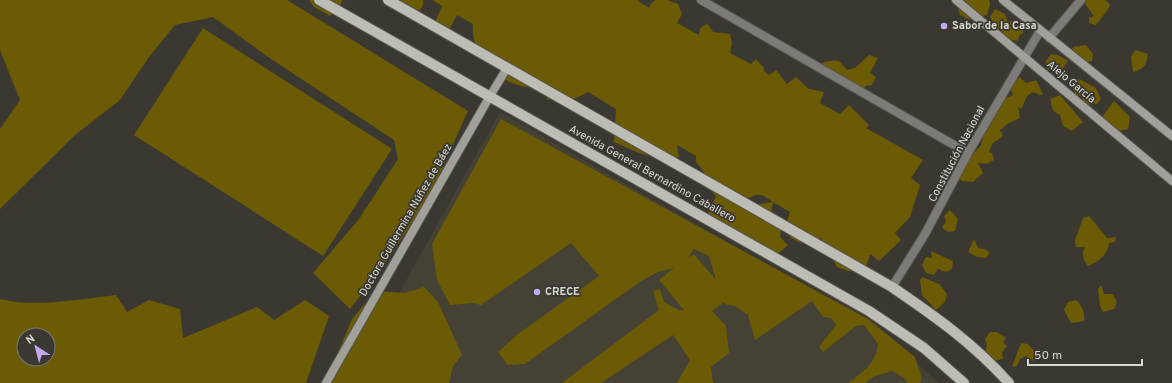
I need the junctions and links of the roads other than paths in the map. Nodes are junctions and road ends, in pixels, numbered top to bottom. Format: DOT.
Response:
graph roads {
  1 [pos="319,0"];
  2 [pos="388,0"];
  3 [pos="701,0"];
  4 [pos="956,0"];
  5 [pos="1003,0"];
  6 [pos="1080,0"];
  7 [pos="1040,31"];
  8 [pos="1049,38"];
  9 [pos="1024,57"];
  10 [pos="507,68"];
  11 [pos="490,96"];
  12 [pos="1172,136"];
  13 [pos="968,153"];
  14 [pos="1172,181"];
  15 [pos="892,287"];
  16 [pos="326,383"];
  17 [pos="964,383"];
  18 [pos="1009,383"];
  1 -- 11 [label="main road, Avenida General Bernardino Caballero"];
  2 -- 10 [label="main road, Avenida General Bernardino Caballero"];
  3 -- 13 [label="street"];
  4 -- 9 [label="street, Alejo García"];
  5 -- 7 [label="street, Alejo García"];
  6 -- 8 [label="street"];
  7 -- 8 [label="street, Alejo García"];
  7 -- 9 [label="street, Constitución Nacional"];
  8 -- 12 [label="street, Alejo García"];
  9 -- 13 [label="street, Constitución Nacional"];
  9 -- 14 [label="street, Alejo García"];
  10 -- 11 [label="street, Doctora Guillermina Núñez de Báez"];
  10 -- 15 [label="main road, Avenida General Bernardino Caballero"];
  11 -- 16 [label="street, Doctora Guillermina Núñez de Báez"];
  11 -- 17 [label="main road, Avenida General Bernardino Caballero"];
  13 -- 15 [label="street, Constitución Nacional"];
  15 -- 18 [label="main road, Avenida General Bernardino Caballero"];
}
